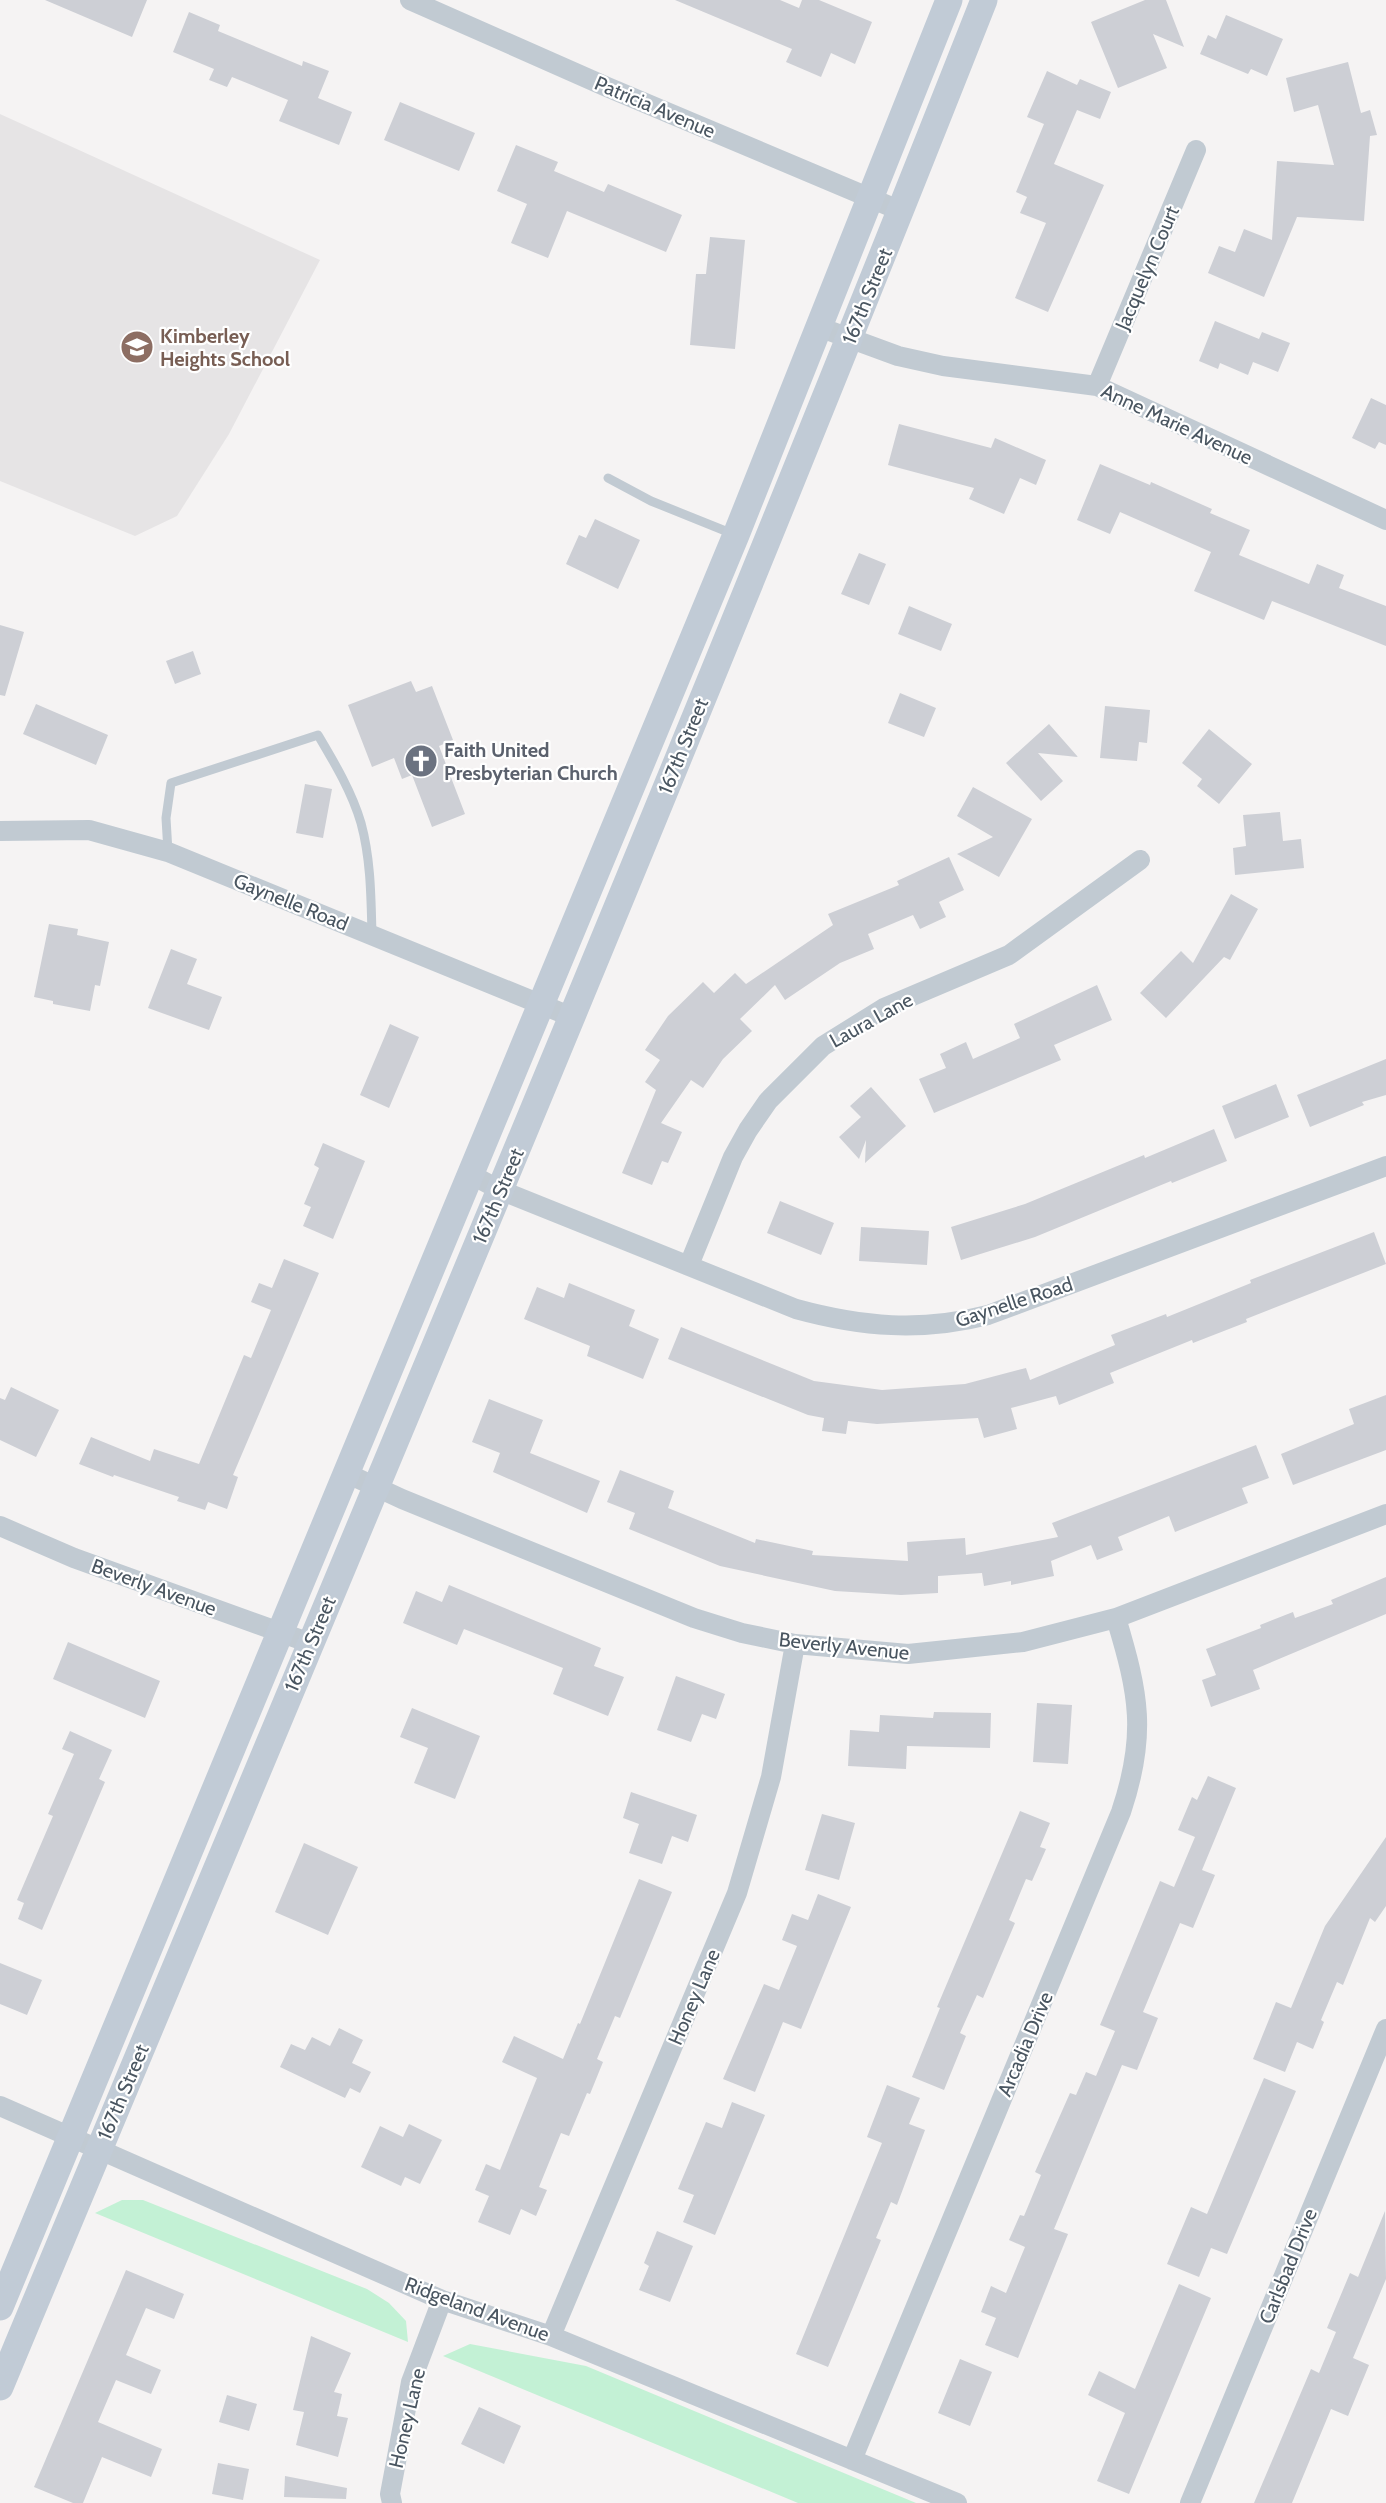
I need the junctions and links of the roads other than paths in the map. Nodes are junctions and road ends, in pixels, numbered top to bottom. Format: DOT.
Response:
graph roads {
  1 [pos="410,0"];
  2 [pos="949,0"];
  3 [pos="984,0"];
  4 [pos="1196,150"];
  5 [pos="871,197"];
  6 [pos="901,211"];
  7 [pos="819,327"];
  8 [pos="849,340"];
  9 [pos="1097,386"];
  10 [pos="608,478"];
  11 [pos="1386,520"];
  12 [pos="736,534"];
  13 [pos="1,830"];
  14 [pos="168,852"];
  15 [pos="1140,860"];
  16 [pos="372,935"];
  17 [pos="541,1004"];
  18 [pos="572,1017"];
  19 [pos="1386,1166"];
  20 [pos="470,1174"];
  21 [pos="500,1190"];
  22 [pos="689,1265"];
  23 [pos="346,1473"];
  24 [pos="375,1488"];
  25 [pos="1386,1514"];
  26 [pos="0,1526"];
  27 [pos="1116,1618"];
  28 [pos="280,1632"];
  29 [pos="310,1643"];
  30 [pos="795,1644"];
  31 [pos="1386,2029"];
  32 [pos="0,2106"];
  33 [pos="71,2137"];
  34 [pos="99,2150"];
  35 [pos="442,2300"];
  36 [pos="0,2307"];
  37 [pos="551,2336"];
  38 [pos="0,2387"];
  39 [pos="852,2460"];
  40 [pos="392,2503"];
  41 [pos="957,2503"];
  42 [pos="1190,2503"];
  1 -- 5 [label="street, Patricia Avenue"];
  2 -- 5 [label="main road, 167th Street"];
  3 -- 6 [label="main road, 167th Street"];
  4 -- 9 [label="street, Jacquelyn Court"];
  5 -- 6 [label="street, Patricia Avenue"];
  5 -- 7 [label="main road, 167th Street"];
  6 -- 8 [label="main road, 167th Street"];
  7 -- 8 [label="street, Anne Marie Avenue"];
  7 -- 12 [label="main road, 167th Street"];
  8 -- 9 [label="street, Anne Marie Avenue"];
  8 -- 18 [label="main road, 167th Street"];
  9 -- 11 [label="street, Anne Marie Avenue"];
  10 -- 12 [label="lane"];
  12 -- 17 [label="main road, 167th Street"];
  13 -- 14 [label="street, Gaynelle Road"];
  14 -- 16 [label="street, Gaynelle Road"];
  14 -- 16 [label="lane"];
  15 -- 22 [label="street, Laura Lane"];
  16 -- 17 [label="street, Gaynelle Road"];
  17 -- 18 [label="street, Gaynelle Road"];
  17 -- 20 [label="main road, 167th Street"];
  18 -- 21 [label="main road, 167th Street"];
  19 -- 22 [label="street, Gaynelle Road"];
  20 -- 21 [label="street, Gaynelle Road"];
  20 -- 23 [label="main road, 167th Street"];
  21 -- 22 [label="street, Gaynelle Road"];
  21 -- 24 [label="main road, 167th Street"];
  23 -- 24 [label="street, Beverly Avenue"];
  23 -- 28 [label="main road, 167th Street"];
  24 -- 29 [label="main road, 167th Street"];
  24 -- 30 [label="street, Beverly Avenue"];
  25 -- 27 [label="street, Beverly Avenue"];
  26 -- 28 [label="street, Beverly Avenue"];
  27 -- 30 [label="street, Beverly Avenue"];
  27 -- 39 [label="street, Arcadia Drive"];
  28 -- 29 [label="street, Beverly Avenue"];
  28 -- 33 [label="main road, 167th Street"];
  29 -- 34 [label="main road, 167th Street"];
  30 -- 37 [label="street, Honey Lane"];
  31 -- 42 [label="street, Carlsbad Drive"];
  32 -- 33 [label="street, Ridgeland Avenue"];
  33 -- 34 [label="street, Ridgeland Avenue"];
  33 -- 36 [label="main road, 167th Street"];
  34 -- 35 [label="street, Ridgeland Avenue"];
  34 -- 38 [label="main road, 167th Street"];
  35 -- 37 [label="street, Ridgeland Avenue"];
  35 -- 40 [label="street, Honey Lane"];
  37 -- 39 [label="street, Ridgeland Avenue"];
  39 -- 41 [label="street, Ridgeland Avenue"];
}
